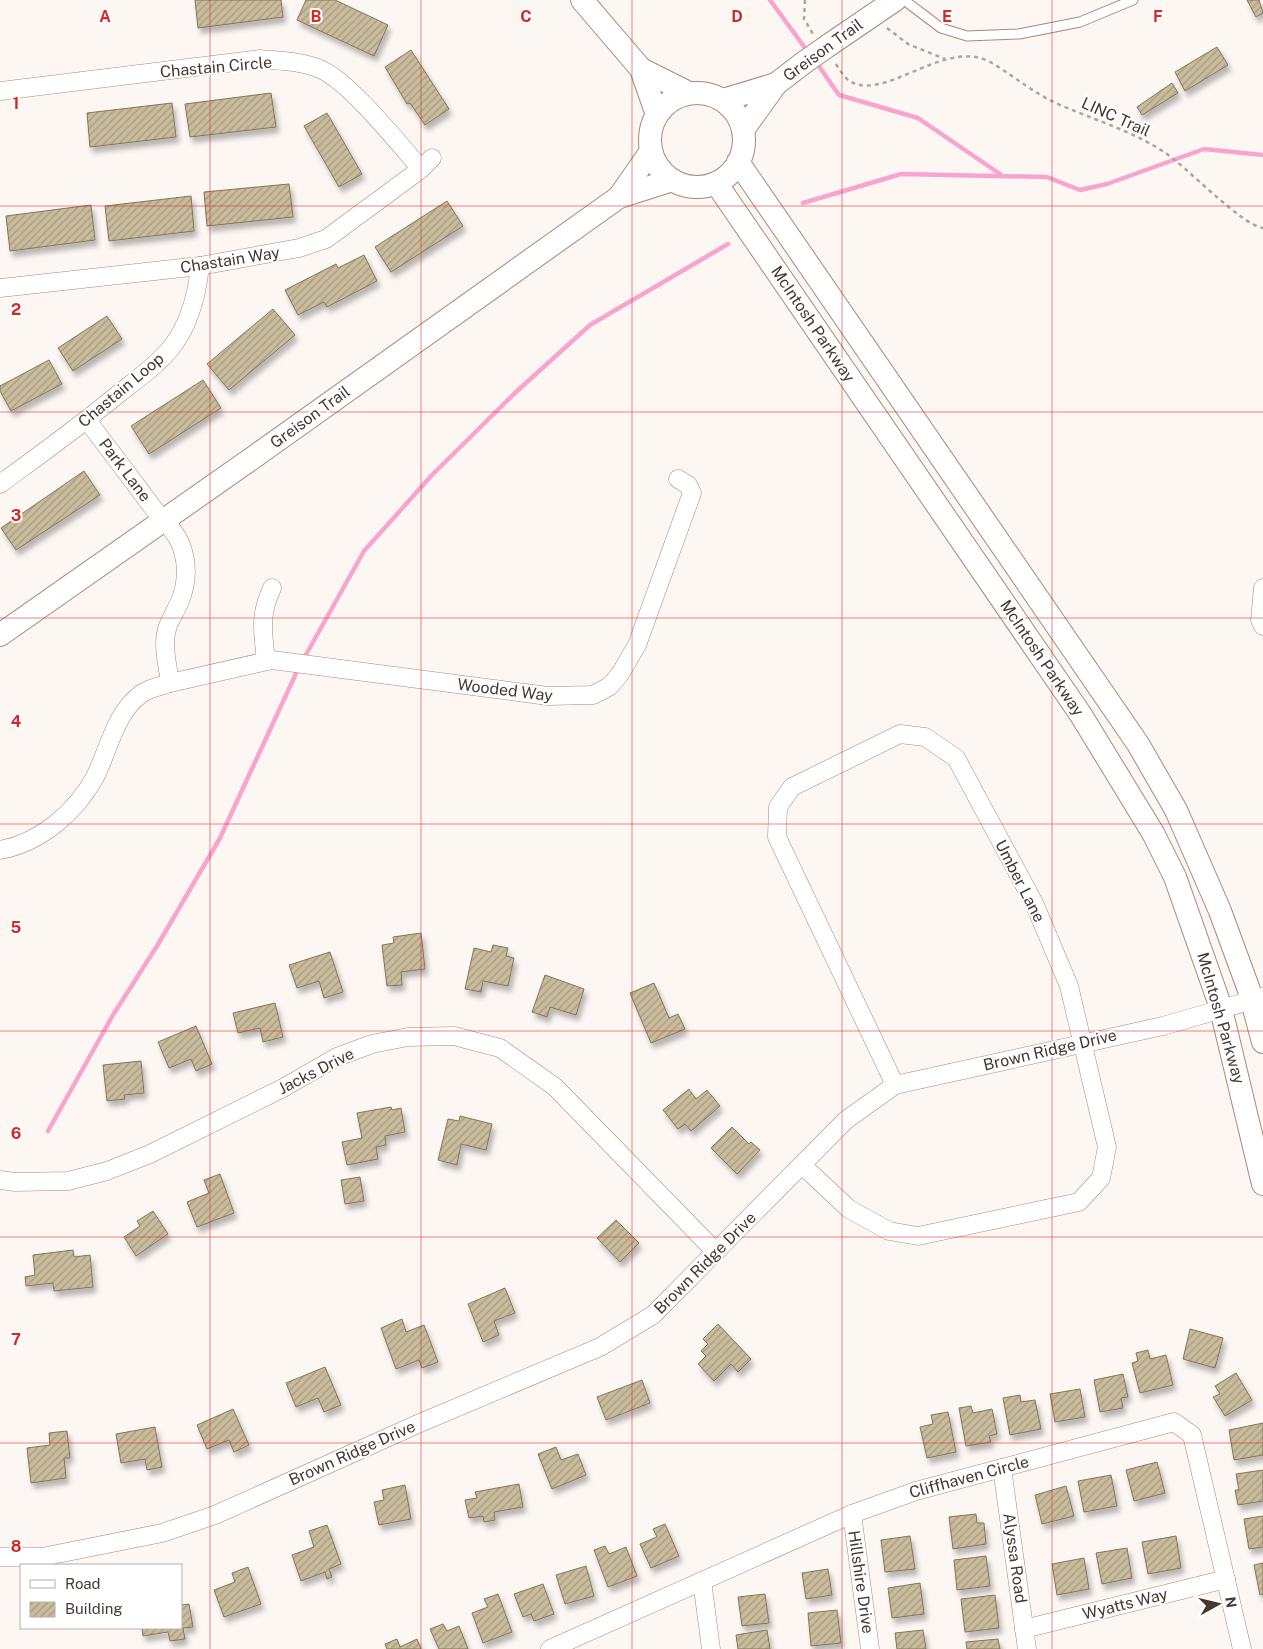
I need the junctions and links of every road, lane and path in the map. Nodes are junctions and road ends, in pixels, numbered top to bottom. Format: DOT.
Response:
graph roads {
  1 [pos="582,0"];
  2 [pos="805,0"];
  3 [pos="895,0"];
  4 [pos="904,0"];
  5 [pos="1133,0"];
  6 [pos="875,13"];
  7 [pos="825,46"];
  8 [pos="945,59"];
  9 [pos="641,69"];
  10 [pos="776,84"];
  11 [pos="0,91"];
  12 [pos="690,93"];
  13 [pos="723,100"];
  14 [pos="657,115"];
  15 [pos="743,130"];
  16 [pos="651,151"];
  17 [pos="738,162"];
  18 [pos="426,164"];
  19 [pos="672,180"];
  20 [pos="716,183"];
  21 [pos="619,197"];
  22 [pos="1261,228"];
  23 [pos="200,266"];
  24 [pos="0,288"];
  25 [pos="87,420"];
  26 [pos="678,479"];
  27 [pos="0,484"];
  28 [pos="163,521"];
  29 [pos="272,588"];
  30 [pos="1263,588"];
  31 [pos="1263,626"];
  32 [pos="0,635"];
  33 [pos="266,661"];
  34 [pos="170,683"];
  35 [pos="0,850"];
  36 [pos="1258,999"];
  37 [pos="1221,1009"];
  38 [pos="1084,1042"];
  39 [pos="1263,1042"];
  40 [pos="895,1085"];
  41 [pos="802,1165"];
  42 [pos="0,1180"];
  43 [pos="1263,1184"];
  44 [pos="716,1252"];
  45 [pos="1002,1468"];
  46 [pos="852,1514"];
  47 [pos="0,1557"];
  48 [pos="1226,1579"];
  49 [pos="702,1581"];
  50 [pos="1024,1629"];
  51 [pos="550,1649"];
  52 [pos="711,1649"];
  53 [pos="870,1649"];
  54 [pos="1027,1649"];
  55 [pos="1242,1649"];
  1 -- 9 [label="street"];
  2 -- 7 [label="path, LINC Trail"];
  3 -- 6 [label="street, Greison Trail"];
  4 -- 5 [label="lane"];
  6 -- 7 [label="street, Greison Trail"];
  6 -- 8 [label="path, LINC Trail"];
  7 -- 8 [label="path, LINC Trail"];
  7 -- 10 [label="street, Greison Trail, bridge"];
  8 -- 22 [label="path, LINC Trail"];
  9 -- 12 [label="street"];
  9 -- 14 [label="street"];
  10 -- 13 [label="street, Greison Trail"];
  10 -- 15 [label="street, Greison Trail"];
  11 -- 18 [label="street, Chastain Circle"];
  12 -- 13 [label="street"];
  12 -- 14 [label="street"];
  13 -- 15 [label="street"];
  14 -- 16 [label="street"];
  15 -- 17 [label="street"];
  16 -- 19 [label="street"];
  16 -- 21 [label="street, Greison Trail"];
  17 -- 20 [label="street"];
  17 -- 36 [label="street, McIntosh Parkway"];
  18 -- 23 [label="street, Chastain Way"];
  19 -- 20 [label="street"];
  19 -- 21 [label="street, Greison Trail"];
  20 -- 37 [label="street, McIntosh Parkway"];
  21 -- 28 [label="street, Greison Trail"];
  23 -- 24 [label="street, Chastain Way"];
  23 -- 25 [label="street, Chastain Loop"];
  25 -- 27 [label="street, Chastain Loop"];
  25 -- 28 [label="street, Park Lane"];
  26 -- 33 [label="street, Wooded Way"];
  28 -- 32 [label="street, Greison Trail"];
  28 -- 34 [label="street"];
  29 -- 33 [label="street"];
  30 -- 31 [label="street"];
  33 -- 34 [label="street, Wooded Way"];
  34 -- 35 [label="street, Wooded Way"];
  36 -- 37 [label="street, Brown Ridge Drive"];
  36 -- 39 [label="street, McIntosh Parkway"];
  37 -- 38 [label="street, Brown Ridge Drive"];
  37 -- 43 [label="street, McIntosh Parkway"];
  38 -- 40 [label="street, Brown Ridge Drive"];
  38 -- 40 [label="street, Umber Lane"];
  38 -- 41 [label="street, Umber Lane"];
  40 -- 41 [label="street, Brown Ridge Drive"];
  41 -- 44 [label="street, Brown Ridge Drive"];
  42 -- 44 [label="street, Jacks Drive"];
  44 -- 47 [label="street, Brown Ridge Drive"];
  45 -- 46 [label="street, Cliffhaven Circle"];
  45 -- 48 [label="street, Cliffhaven Circle"];
  45 -- 50 [label="street, Alyssa Road"];
  46 -- 49 [label="street, Cliffhaven Circle"];
  46 -- 53 [label="street, Hillshire Drive"];
  48 -- 50 [label="street, Wyatts Way"];
  48 -- 55 [label="street, Cliffhaven Circle"];
  49 -- 51 [label="street, Cliffhaven Circle"];
  49 -- 52 [label="street"];
  50 -- 54 [label="street, Alyssa Road"];
}
